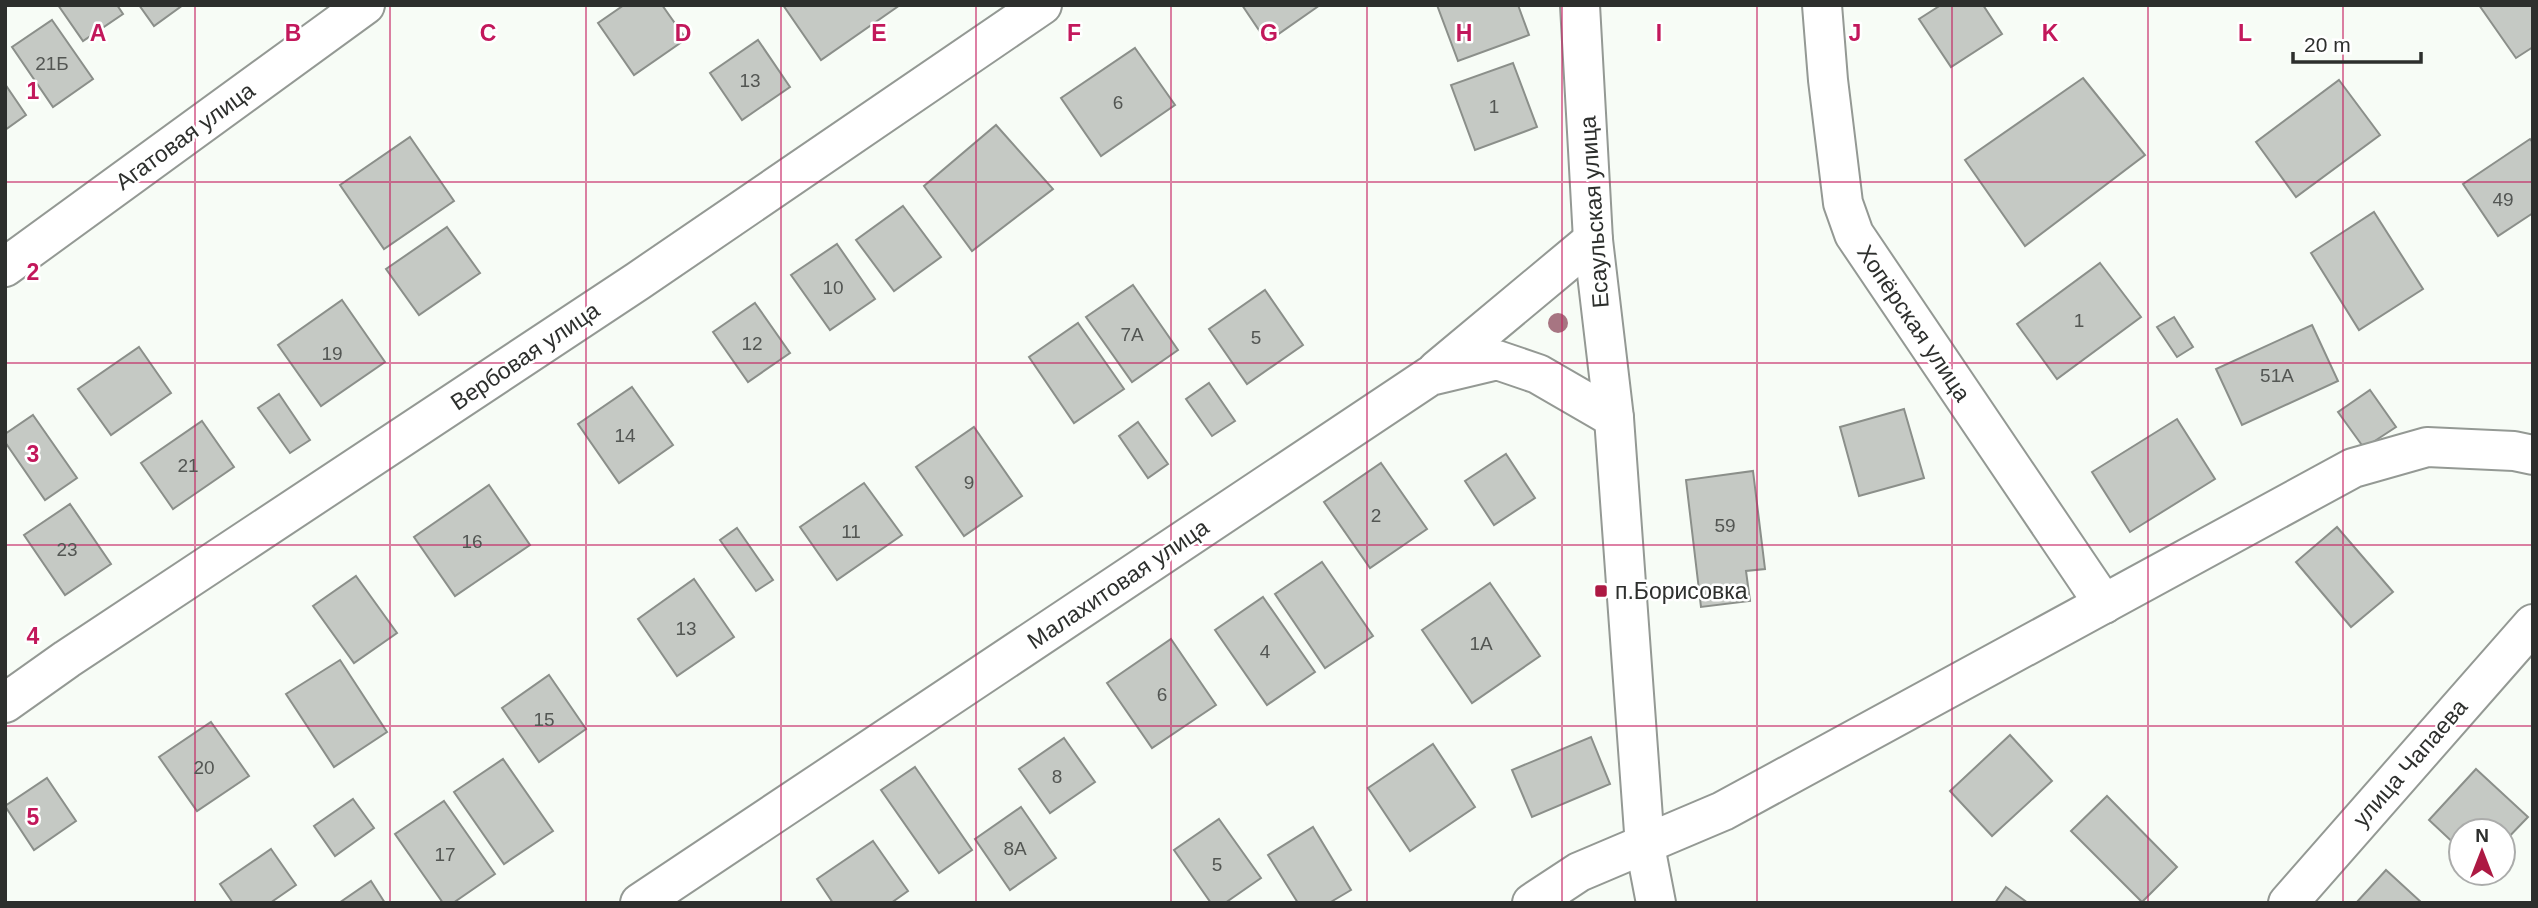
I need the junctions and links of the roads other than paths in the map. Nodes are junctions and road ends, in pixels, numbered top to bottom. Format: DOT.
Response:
graph roads {
  1 [pos="365,5"];
  2 [pos="1042,5"];
  3 [pos="1580,5"];
  4 [pos="1822,5"];
  5 [pos="1593,240"];
  6 [pos="5,267"];
  7 [pos="1430,376"];
  8 [pos="1614,418"];
  9 [pos="2533,455"];
  10 [pos="2104,604"];
  11 [pos="2533,624"];
  12 [pos="5,702"];
  13 [pos="1645,846"];
  14 [pos="640,903"];
  15 [pos="1532,903"];
  16 [pos="1656,903"];
  17 [pos="2288,903"];
  1 -- 6 [label="street, Агатовая улица"];
  2 -- 12 [label="street, Вербовая улица"];
  3 -- 5 [label="street, Есаульская улица"];
  4 -- 10 [label="street, Хопёрская улица"];
  5 -- 7 [label="street"];
  5 -- 8 [label="street, Есаульская улица"];
  7 -- 8 [label="street, Малахитовая улица"];
  7 -- 14 [label="street, Малахитовая улица"];
  8 -- 13 [label="street, Есаульская улица"];
  9 -- 10 [label="street"];
  10 -- 13 [label="street"];
  11 -- 17 [label="street, улица Чапаева"];
  13 -- 15 [label="street"];
  13 -- 16 [label="street, Есаульская улица"];
}
